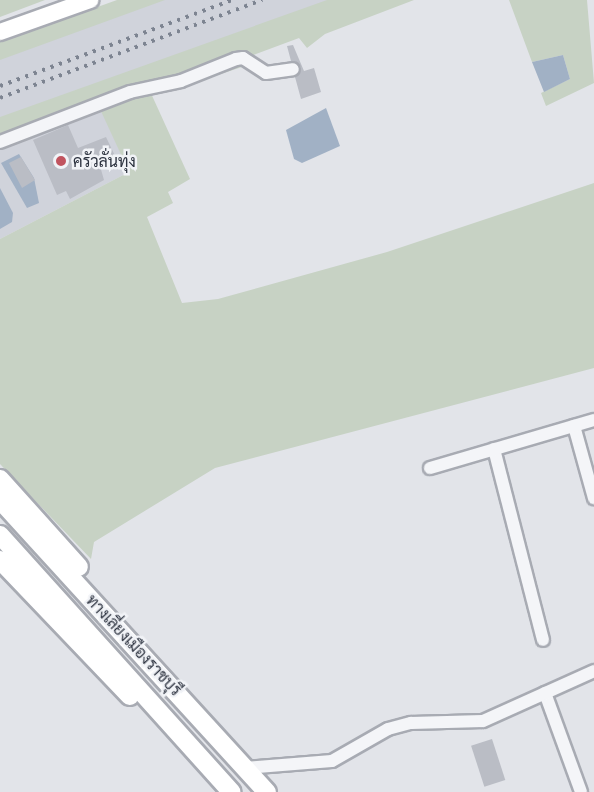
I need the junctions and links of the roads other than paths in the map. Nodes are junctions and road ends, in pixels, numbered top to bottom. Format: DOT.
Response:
graph roads {
  1 [pos="90,0"];
  2 [pos="0,32"];
  3 [pos="293,69"];
  4 [pos="0,142"];
  5 [pos="594,420"];
  6 [pos="574,426"];
  7 [pos="494,449"];
  8 [pos="430,468"];
  9 [pos="0,479"];
  10 [pos="594,498"];
  11 [pos="0,500"];
  12 [pos="0,535"];
  13 [pos="0,560"];
  14 [pos="543,640"];
  15 [pos="594,670"];
  16 [pos="545,693"];
  17 [pos="187,702"];
  18 [pos="245,768"];
  19 [pos="226,787"];
  20 [pos="267,792"];
  21 [pos="581,792"];
  1 -- 2 [label="street"];
  3 -- 4 [label="street"];
  5 -- 6 [label="street"];
  6 -- 7 [label="street"];
  6 -- 10 [label="street"];
  7 -- 8 [label="street"];
  7 -- 14 [label="street"];
  9 -- 17 [label="main road"];
  11 -- 17 [label="main road, ทางเลี่ยงเมืองราชบุรี"];
  12 -- 19 [label="main road, ทางเลี่ยงเมืองราชบุรี"];
  13 -- 19 [label="main road"];
  15 -- 16 [label="street"];
  16 -- 18 [label="street"];
  16 -- 21 [label="street"];
  17 -- 18 [label="main road, ทางเลี่ยงเมืองราชบุรี"];
  18 -- 20 [label="main road, ทางเลี่ยงเมืองราชบุรี"];
}
